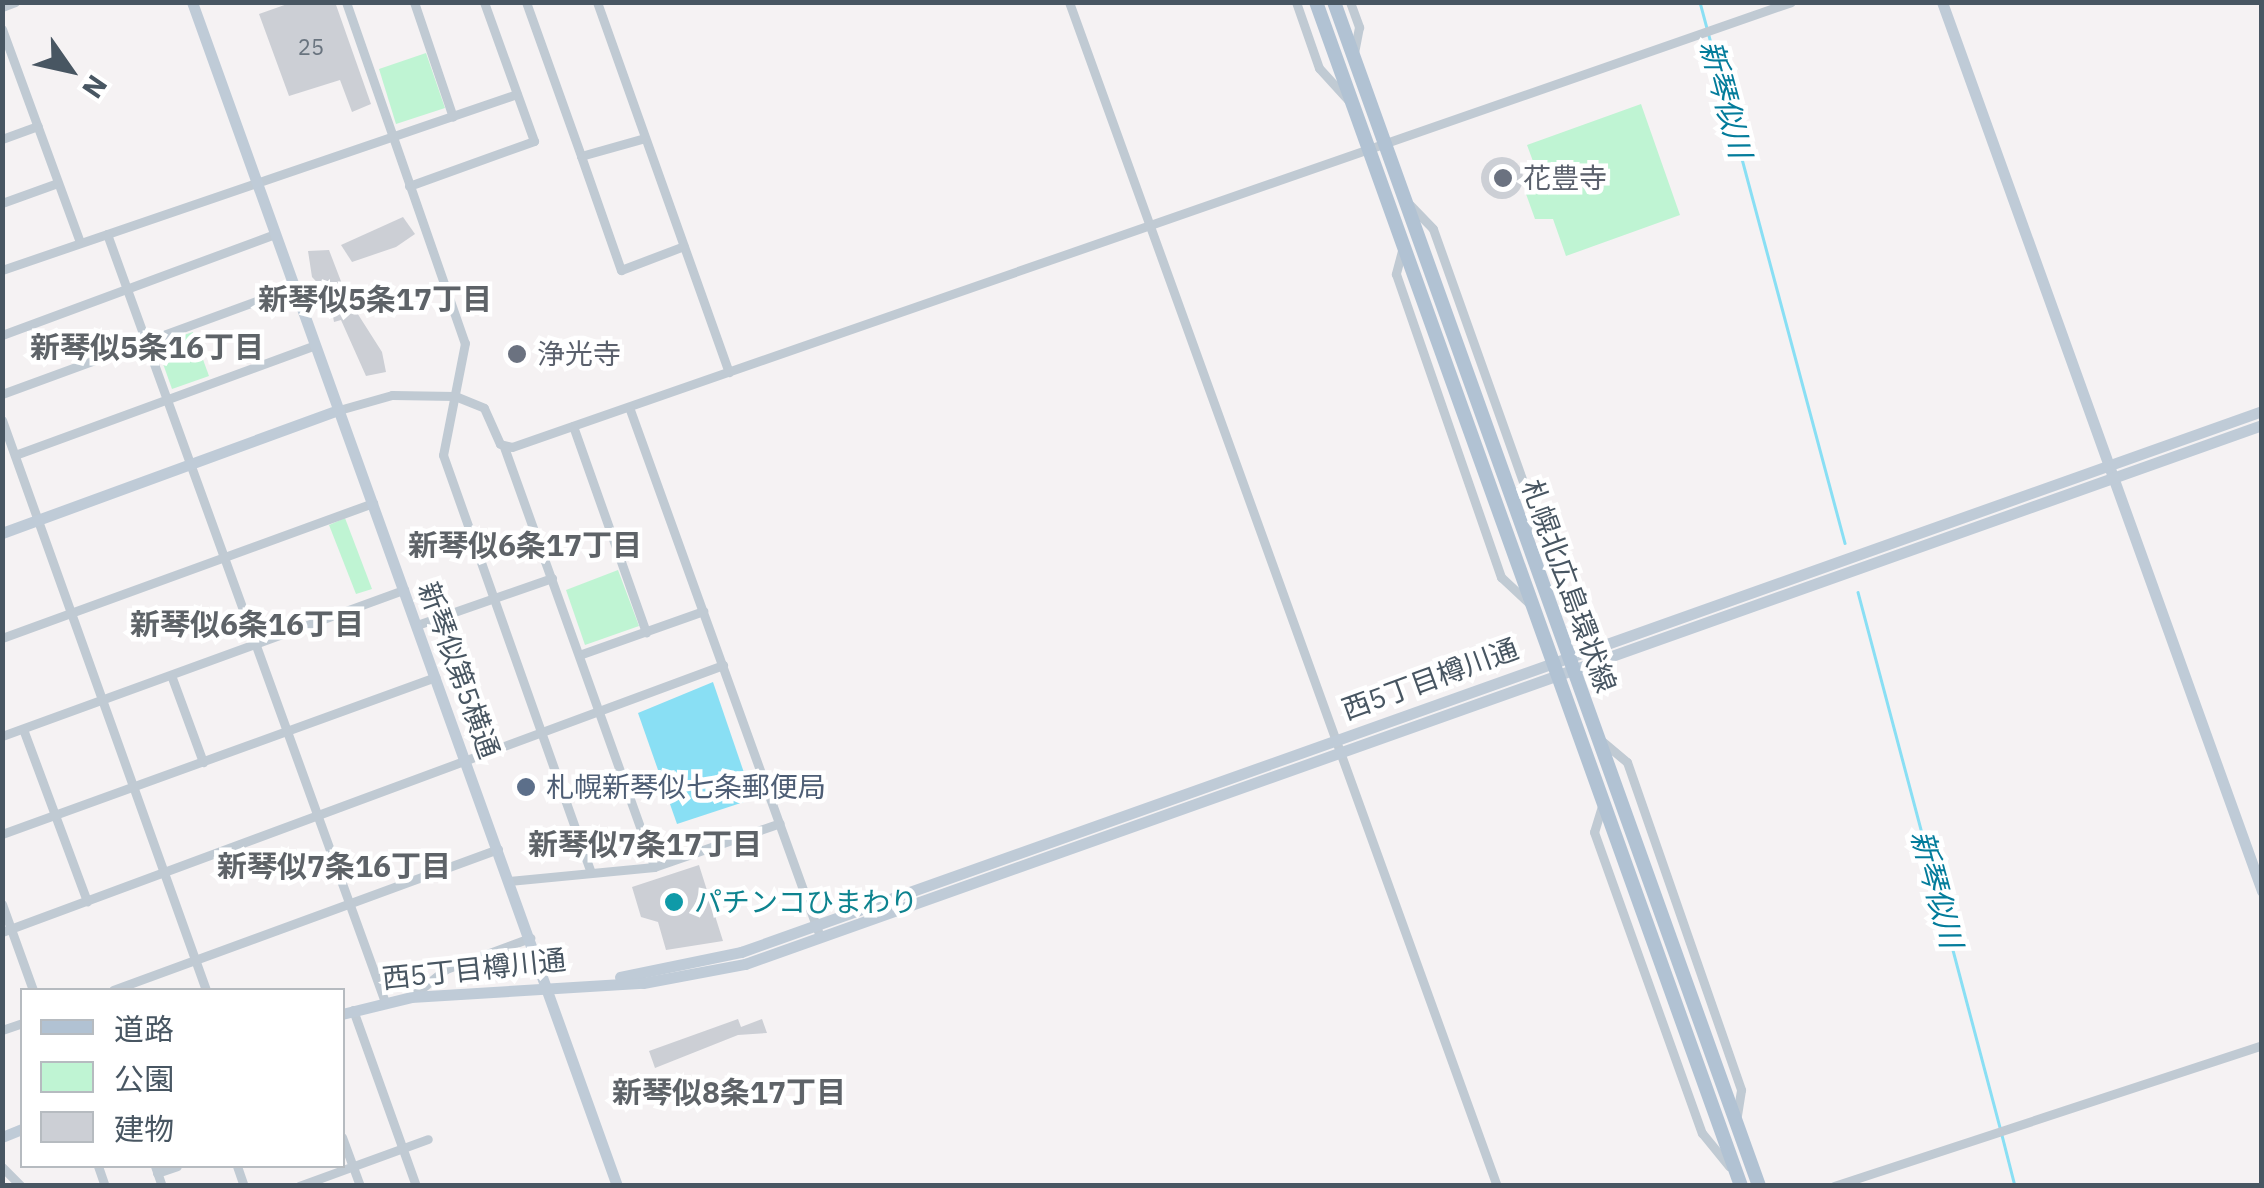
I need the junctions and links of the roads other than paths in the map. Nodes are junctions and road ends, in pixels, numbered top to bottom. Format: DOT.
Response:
graph roads {
  1 [pos="15,2"];
  2 [pos="192,2"];
  3 [pos="346,2"];
  4 [pos="414,2"];
  5 [pos="484,2"];
  6 [pos="526,2"];
  7 [pos="597,2"];
  8 [pos="1069,2"];
  9 [pos="1296,2"];
  10 [pos="1316,2"];
  11 [pos="1334,2"];
  12 [pos="1350,2"];
  13 [pos="1791,2"];
  14 [pos="1942,2"];
  15 [pos="2,7"];
  16 [pos="2,28"];
  17 [pos="1353,57"];
  18 [pos="18,70"];
  19 [pos="2,75"];
  20 [pos="517,94"];
  21 [pos="1354,107"];
  22 [pos="453,116"];
  23 [pos="38,126"];
  24 [pos="391,136"];
  25 [pos="646,138"];
  26 [pos="2,139"];
  27 [pos="1385,145"];
  28 [pos="1370,152"];
  29 [pos="581,156"];
  30 [pos="58,183"];
  31 [pos="258,184"];
  32 [pos="408,186"];
  33 [pos="2,202"];
  34 [pos="1150,226"];
  35 [pos="107,234"];
  36 [pos="276,234"];
  37 [pos="80,242"];
  38 [pos="684,246"];
  39 [pos="2,270"];
  40 [pos="294,286"];
  41 [pos="128,288"];
  42 [pos="2,335"];
  43 [pos="147,342"];
  44 [pos="316,344"];
  45 [pos="729,372"];
  46 [pos="2,394"];
  47 [pos="455,396"];
  48 [pos="168,400"];
  49 [pos="629,407"];
  50 [pos="339,410"];
  51 [pos="2262,411"];
  52 [pos="2,420"];
  53 [pos="2262,425"];
  54 [pos="573,426"];
  55 [pos="6,442"];
  56 [pos="504,447"];
  57 [pos="15,455"];
  58 [pos="190,464"];
  59 [pos="2111,471"];
  60 [pos="373,503"];
  61 [pos="38,520"];
  62 [pos="2,533"];
  63 [pos="224,557"];
  64 [pos="552,578"];
  65 [pos="404,590"];
  66 [pos="494,600"];
  67 [pos="704,611"];
  68 [pos="72,613"];
  69 [pos="416,625"];
  70 [pos="646,632"];
  71 [pos="2,638"];
  72 [pos="255,644"];
  73 [pos="579,655"];
  74 [pos="1562,664"];
  75 [pos="723,665"];
  76 [pos="171,676"];
  77 [pos="435,677"];
  78 [pos="102,700"];
  79 [pos="596,709"];
  80 [pos="24,728"];
  81 [pos="539,729"];
  82 [pos="287,731"];
  83 [pos="2,736"];
  84 [pos="1338,745"];
  85 [pos="465,760"];
  86 [pos="202,762"];
  87 [pos="133,787"];
  88 [pos="55,815"];
  89 [pos="319,817"];
  90 [pos="780,823"];
  91 [pos="2,834"];
  92 [pos="498,849"];
  93 [pos="654,867"];
  94 [pos="591,872"];
  95 [pos="164,873"];
  96 [pos="509,881"];
  97 [pos="2262,891"];
  98 [pos="87,902"];
  99 [pos="2,904"];
  100 [pos="350,904"];
  101 [pos="818,930"];
  102 [pos="7,931"];
  103 [pos="530,938"];
  104 [pos="196,961"];
  105 [pos="548,985"];
  106 [pos="33,988"];
  107 [pos="118,988"];
  108 [pos="205,988"];
  109 [pos="410,997"];
  110 [pos="384,1002"];
  111 [pos="348,1012"];
  112 [pos="2262,1045"];
  113 [pos="428,1139"];
  114 [pos="345,1145"];
  115 [pos="403,1149"];
  116 [pos="353,1166"];
  117 [pos="2,1167"];
  118 [pos="156,1169"];
  119 [pos="1739,1180"];
  120 [pos="300,1185"];
  121 [pos="21,1186"];
  122 [pos="162,1186"];
  123 [pos="360,1186"];
  124 [pos="416,1186"];
  125 [pos="617,1186"];
  126 [pos="1497,1186"];
  127 [pos="1758,1186"];
  128 [pos="1834,1186"];
  1 -- 15 [label="street"];
  2 -- 31 [label="street, 新琴似第5横通"];
  3 -- 24 [label="street"];
  4 -- 22 [label="street"];
  5 -- 20 [label="street"];
  6 -- 29 [label="street"];
  7 -- 25 [label="street"];
  8 -- 34 [label="street"];
  9 -- 21 [label="street"];
  10 -- 21 [label="main road, 札幌北広島環状線"];
  11 -- 17 [label="main road, 札幌北広島環状線"];
  12 -- 17 [label="street"];
  13 -- 27 [label="street"];
  14 -- 59 [label="street"];
  16 -- 18 [label="street"];
  17 -- 27 [label="main road, 札幌北広島環状線"];
  18 -- 19 [label="street"];
  18 -- 23 [label="street"];
  20 -- 22 [label="street"];
  20 -- 32 [label="street"];
  21 -- 28 [label="main road, 札幌北広島環状線"];
  22 -- 24 [label="street"];
  23 -- 26 [label="street"];
  23 -- 30 [label="street"];
  24 -- 31 [label="street"];
  24 -- 32 [label="street"];
  25 -- 29 [label="street"];
  25 -- 38 [label="street"];
  27 -- 28 [label="street"];
  27 -- 74 [label="main road, 札幌北広島環状線"];
  28 -- 34 [label="street"];
  28 -- 74 [label="main road, 札幌北広島環状線"];
  29 -- 38 [label="street"];
  30 -- 33 [label="street"];
  30 -- 37 [label="street"];
  31 -- 35 [label="street"];
  31 -- 36 [label="street, 新琴似第5横通"];
  32 -- 47 [label="street"];
  34 -- 45 [label="street"];
  34 -- 84 [label="street"];
  35 -- 37 [label="street"];
  35 -- 41 [label="street"];
  36 -- 40 [label="street, 新琴似第5横通"];
  36 -- 41 [label="street"];
  37 -- 39 [label="street"];
  38 -- 45 [label="street"];
  40 -- 43 [label="street"];
  40 -- 44 [label="street, 新琴似第5横通"];
  41 -- 42 [label="street"];
  41 -- 43 [label="street"];
  43 -- 46 [label="street"];
  43 -- 48 [label="street"];
  44 -- 48 [label="street"];
  44 -- 50 [label="street, 新琴似第5横通"];
  45 -- 49 [label="street"];
  47 -- 50 [label="street"];
  47 -- 56 [label="street"];
  47 -- 66 [label="street"];
  48 -- 57 [label="street"];
  48 -- 58 [label="street"];
  49 -- 54 [label="street"];
  49 -- 67 [label="street"];
  50 -- 58 [label="street"];
  50 -- 60 [label="street, 新琴似第5横通"];
  51 -- 59 [label="street, 西5丁目樽川通"];
  52 -- 55 [label="street"];
  53 -- 59 [label="street, 西5丁目樽川通"];
  54 -- 56 [label="street"];
  54 -- 70 [label="street"];
  55 -- 57 [label="street"];
  56 -- 64 [label="street"];
  57 -- 61 [label="street"];
  58 -- 61 [label="street"];
  58 -- 63 [label="street"];
  59 -- 74 [label="street, 西5丁目樽川通"];
  59 -- 97 [label="street"];
  60 -- 63 [label="street"];
  60 -- 65 [label="street, 新琴似第5横通"];
  61 -- 62 [label="street"];
  61 -- 68 [label="street"];
  63 -- 68 [label="street"];
  63 -- 72 [label="street"];
  64 -- 66 [label="street"];
  64 -- 73 [label="street"];
  65 -- 69 [label="street, 新琴似第5横通"];
  65 -- 72 [label="street"];
  66 -- 69 [label="street"];
  66 -- 81 [label="street"];
  67 -- 70 [label="street"];
  67 -- 75 [label="street"];
  68 -- 71 [label="street"];
  68 -- 78 [label="street"];
  69 -- 77 [label="street, 新琴似第5横通"];
  70 -- 73 [label="street"];
  72 -- 76 [label="street"];
  72 -- 82 [label="street"];
  73 -- 79 [label="street"];
  74 -- 84 [label="street, 西5丁目樽川通"];
  74 -- 119 [label="main road, 札幌北広島環状線"];
  74 -- 127 [label="main road, 札幌北広島環状線"];
  75 -- 79 [label="street"];
  75 -- 90 [label="street"];
  76 -- 78 [label="street"];
  76 -- 86 [label="street"];
  77 -- 82 [label="street"];
  77 -- 85 [label="street, 新琴似第5横通"];
  78 -- 80 [label="street"];
  78 -- 87 [label="street"];
  79 -- 81 [label="street"];
  79 -- 93 [label="street"];
  80 -- 83 [label="street"];
  80 -- 88 [label="street"];
  81 -- 85 [label="street"];
  81 -- 94 [label="street"];
  82 -- 86 [label="street"];
  82 -- 89 [label="street"];
  84 -- 101 [label="street, 西5丁目樽川通"];
  84 -- 126 [label="street"];
  85 -- 89 [label="street"];
  85 -- 92 [label="street, 新琴似第5横通"];
  86 -- 87 [label="street"];
  87 -- 88 [label="street"];
  87 -- 95 [label="street"];
  88 -- 91 [label="street"];
  88 -- 98 [label="street"];
  89 -- 95 [label="street"];
  89 -- 100 [label="street"];
  90 -- 93 [label="street"];
  90 -- 101 [label="street"];
  92 -- 96 [label="street, 新琴似第5横通"];
  92 -- 100 [label="street"];
  93 -- 94 [label="street"];
  94 -- 96 [label="street"];
  95 -- 98 [label="street"];
  95 -- 104 [label="street"];
  96 -- 103 [label="street, 新琴似第5横通"];
  98 -- 102 [label="street"];
  99 -- 102 [label="street"];
  100 -- 104 [label="street"];
  100 -- 110 [label="street"];
  101 -- 105 [label="street, 西5丁目樽川通"];
  102 -- 106 [label="street"];
  103 -- 105 [label="street, 新琴似第5横通"];
  103 -- 109 [label="street"];
  104 -- 107 [label="street"];
  104 -- 108 [label="street"];
  105 -- 109 [label="street, 西5丁目樽川通"];
  105 -- 125 [label="street, 新琴似第5横通"];
  109 -- 110 [label="street, 西5丁目樽川通"];
  110 -- 111 [label="street, 西5丁目樽川通"];
  111 -- 115 [label="street"];
  112 -- 128 [label="street"];
  113 -- 115 [label="street"];
  114 -- 116 [label="street"];
  115 -- 116 [label="street"];
  115 -- 124 [label="street"];
  116 -- 120 [label="street"];
  116 -- 123 [label="street"];
  117 -- 121 [label="street"];
  118 -- 122 [label="street"];
}
